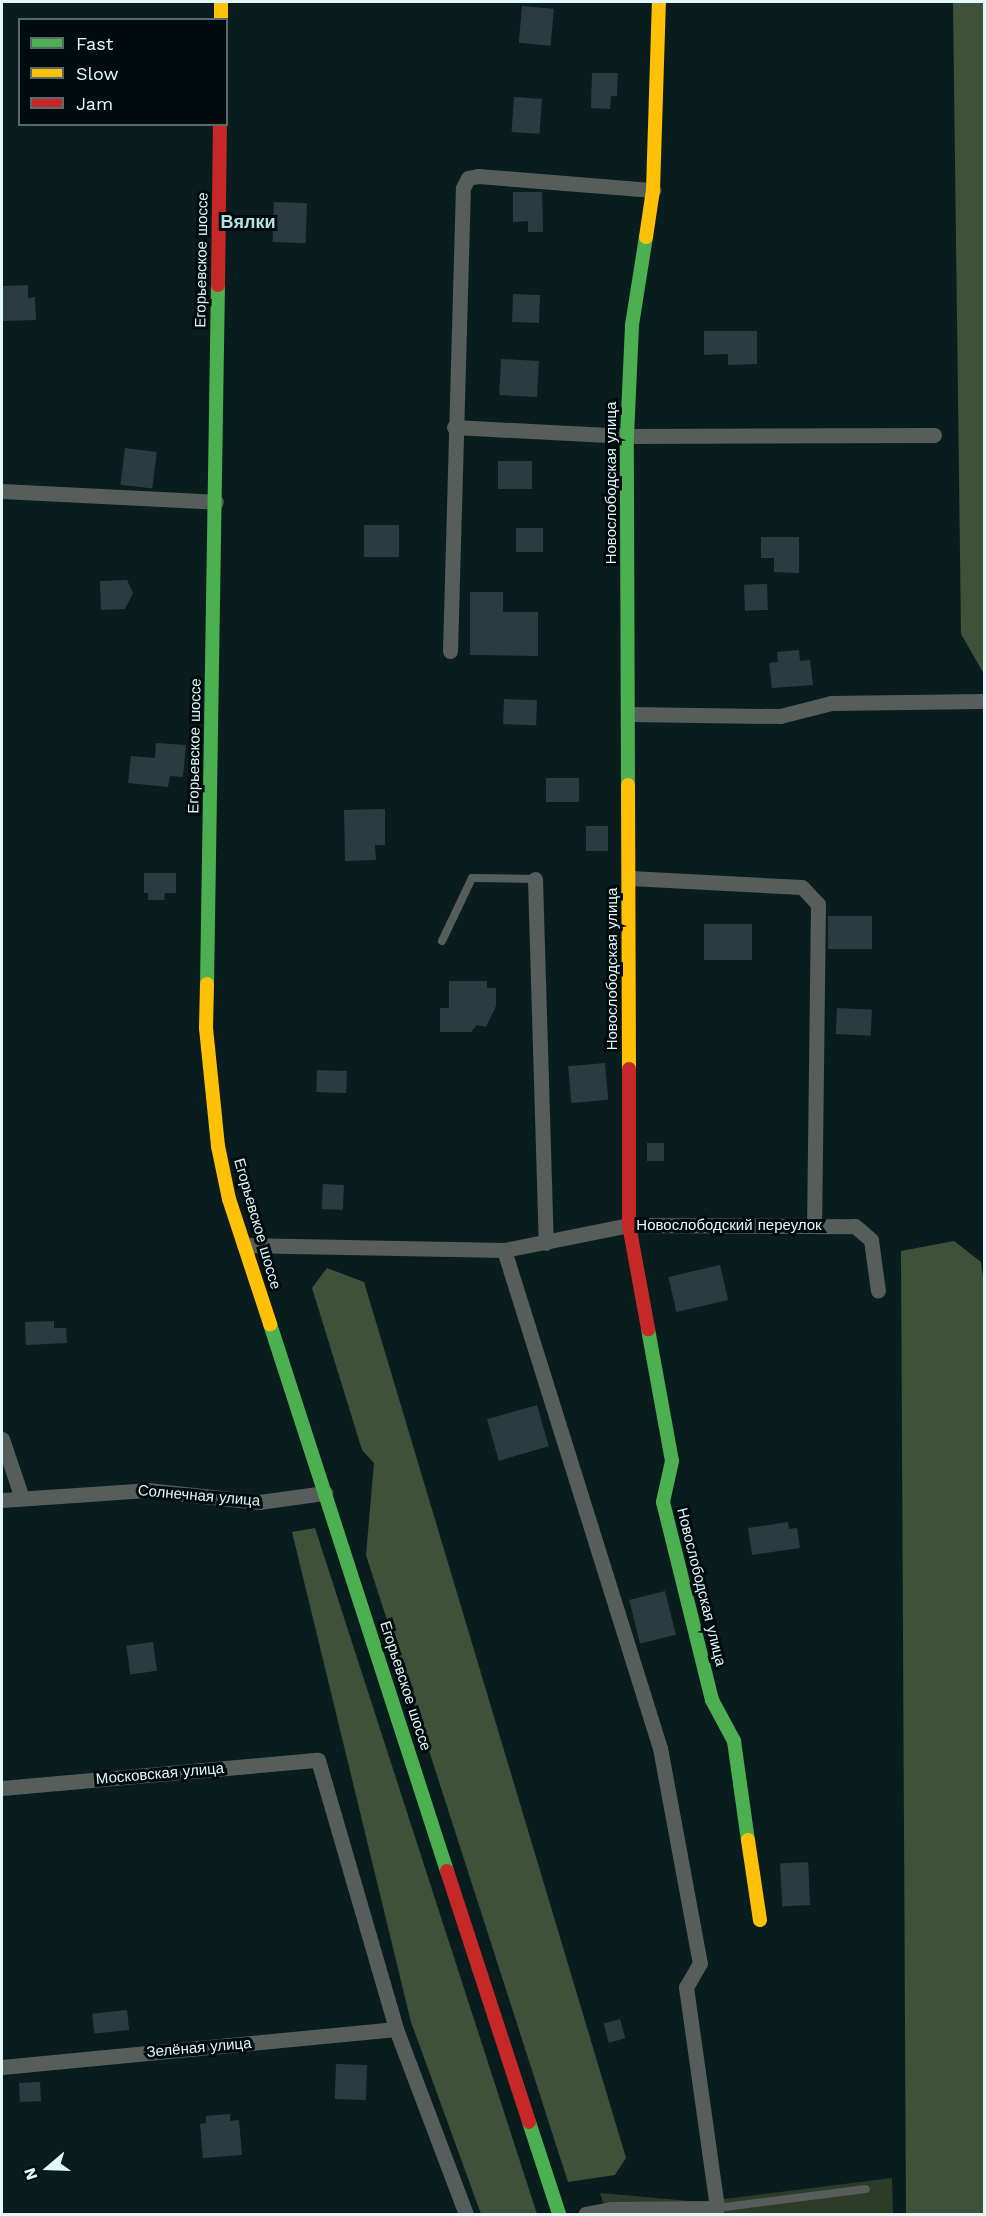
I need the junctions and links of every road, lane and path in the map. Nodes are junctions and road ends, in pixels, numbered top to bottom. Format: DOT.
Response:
graph roads {
  1 [pos="221,2"];
  2 [pos="659,2"];
  3 [pos="221,18"];
  4 [pos="220,126"];
  5 [pos="652,190"];
  6 [pos="454,427"];
  7 [pos="934,435"];
  8 [pos="627,436"];
  9 [pos="2,491"];
  10 [pos="216,502"];
  11 [pos="450,651"];
  12 [pos="981,701"];
  13 [pos="628,714"];
  14 [pos="630,878"];
  15 [pos="535,879"];
  16 [pos="442,941"];
  17 [pos="629,1225"];
  18 [pos="814,1226"];
  19 [pos="546,1243"];
  20 [pos="244,1245"];
  21 [pos="504,1250"];
  22 [pos="878,1291"];
  23 [pos="2,1439"];
  24 [pos="325,1493"];
  25 [pos="22,1498"];
  26 [pos="2,1500"];
  27 [pos="2,1788"];
  28 [pos="760,1920"];
  29 [pos="396,2029"];
  30 [pos="2,2067"];
  31 [pos="866,2189"];
  32 [pos="717,2208"];
  33 [pos="466,2214"];
  34 [pos="559,2214"];
  35 [pos="585,2214"];
  1 -- 3 [label="main road"];
  2 -- 5 [label="main road, Новослободская улица"];
  4 -- 10 [label="main road, Егорьевское шоссе"];
  5 -- 6 [label="street"];
  5 -- 8 [label="main road, Новослободская улица"];
  6 -- 8 [label="street"];
  6 -- 11 [label="street"];
  7 -- 8 [label="street"];
  8 -- 13 [label="main road, Новослободская улица"];
  9 -- 10 [label="street"];
  10 -- 20 [label="main road, Егорьевское шоссе"];
  12 -- 13 [label="street"];
  13 -- 14 [label="main road, Новослободская улица"];
  14 -- 17 [label="main road, Новослободская улица"];
  14 -- 18 [label="street"];
  15 -- 16 [label="lane"];
  15 -- 19 [label="street"];
  17 -- 18 [label="street, Новослободский переулок"];
  17 -- 19 [label="street, Новослободский переулок"];
  17 -- 28 [label="main road, Новослободская улица"];
  18 -- 22 [label="street, Новослободский переулок"];
  19 -- 21 [label="street, Новослободский переулок"];
  20 -- 21 [label="street, Новослободский переулок"];
  20 -- 24 [label="main road, Егорьевское шоссе"];
  21 -- 32 [label="street"];
  23 -- 25 [label="street"];
  24 -- 25 [label="street, Солнечная улица"];
  24 -- 34 [label="main road, Егорьевское шоссе"];
  25 -- 26 [label="street, Солнечная улица"];
  27 -- 29 [label="street, Московская улица"];
  29 -- 30 [label="street, Зелёная улица"];
  29 -- 33 [label="street"];
  31 -- 32 [label="lane"];
  32 -- 35 [label="street"];
}
